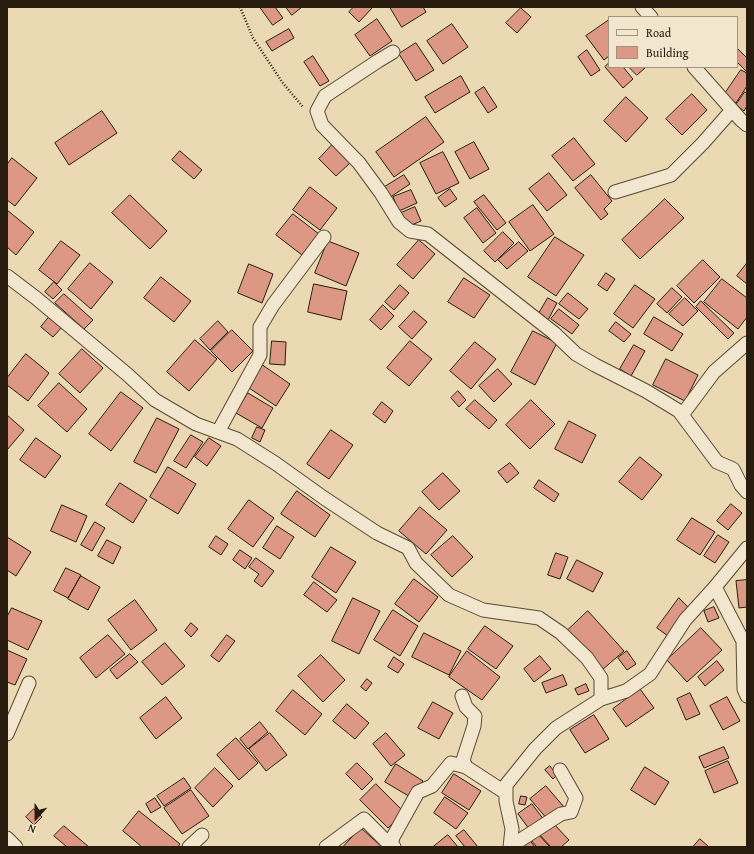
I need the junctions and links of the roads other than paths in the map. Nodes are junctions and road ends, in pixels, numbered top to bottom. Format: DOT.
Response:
graph roads {
  1 [pos="642,7"];
  2 [pos="649,16"];
  3 [pos="393,52"];
  4 [pos="695,68"];
  5 [pos="732,110"];
  6 [pos="747,125"];
  7 [pos="615,192"];
  8 [pos="324,238"];
  9 [pos="7,276"];
  10 [pos="747,343"];
  11 [pos="682,415"];
  12 [pos="218,432"];
  13 [pos="747,492"];
  14 [pos="747,548"];
  15 [pos="715,587"];
  16 [pos="29,683"];
  17 [pos="462,696"];
  18 [pos="747,696"];
  19 [pos="601,699"];
  20 [pos="7,734"];
  21 [pos="466,767"];
  22 [pos="560,770"];
  23 [pos="506,793"];
  24 [pos="202,835"];
  25 [pos="7,838"];
  26 [pos="16,847"];
  27 [pos="188,847"];
  28 [pos="326,847"];
  29 [pos="393,847"];
  30 [pos="510,847"];
  1 -- 2 [label="street"];
  3 -- 11 [label="street"];
  4 -- 5 [label="street"];
  5 -- 6 [label="street"];
  5 -- 7 [label="street"];
  8 -- 12 [label="street"];
  9 -- 12 [label="street"];
  10 -- 11 [label="street"];
  11 -- 13 [label="street"];
  12 -- 19 [label="street"];
  14 -- 15 [label="street"];
  15 -- 18 [label="street"];
  15 -- 19 [label="street"];
  16 -- 20 [label="street"];
  17 -- 21 [label="street"];
  19 -- 23 [label="street"];
  21 -- 23 [label="street"];
  21 -- 29 [label="street"];
  22 -- 30 [label="street"];
  23 -- 30 [label="street"];
  24 -- 27 [label="street"];
  25 -- 26 [label="street"];
  28 -- 29 [label="street"];
}
